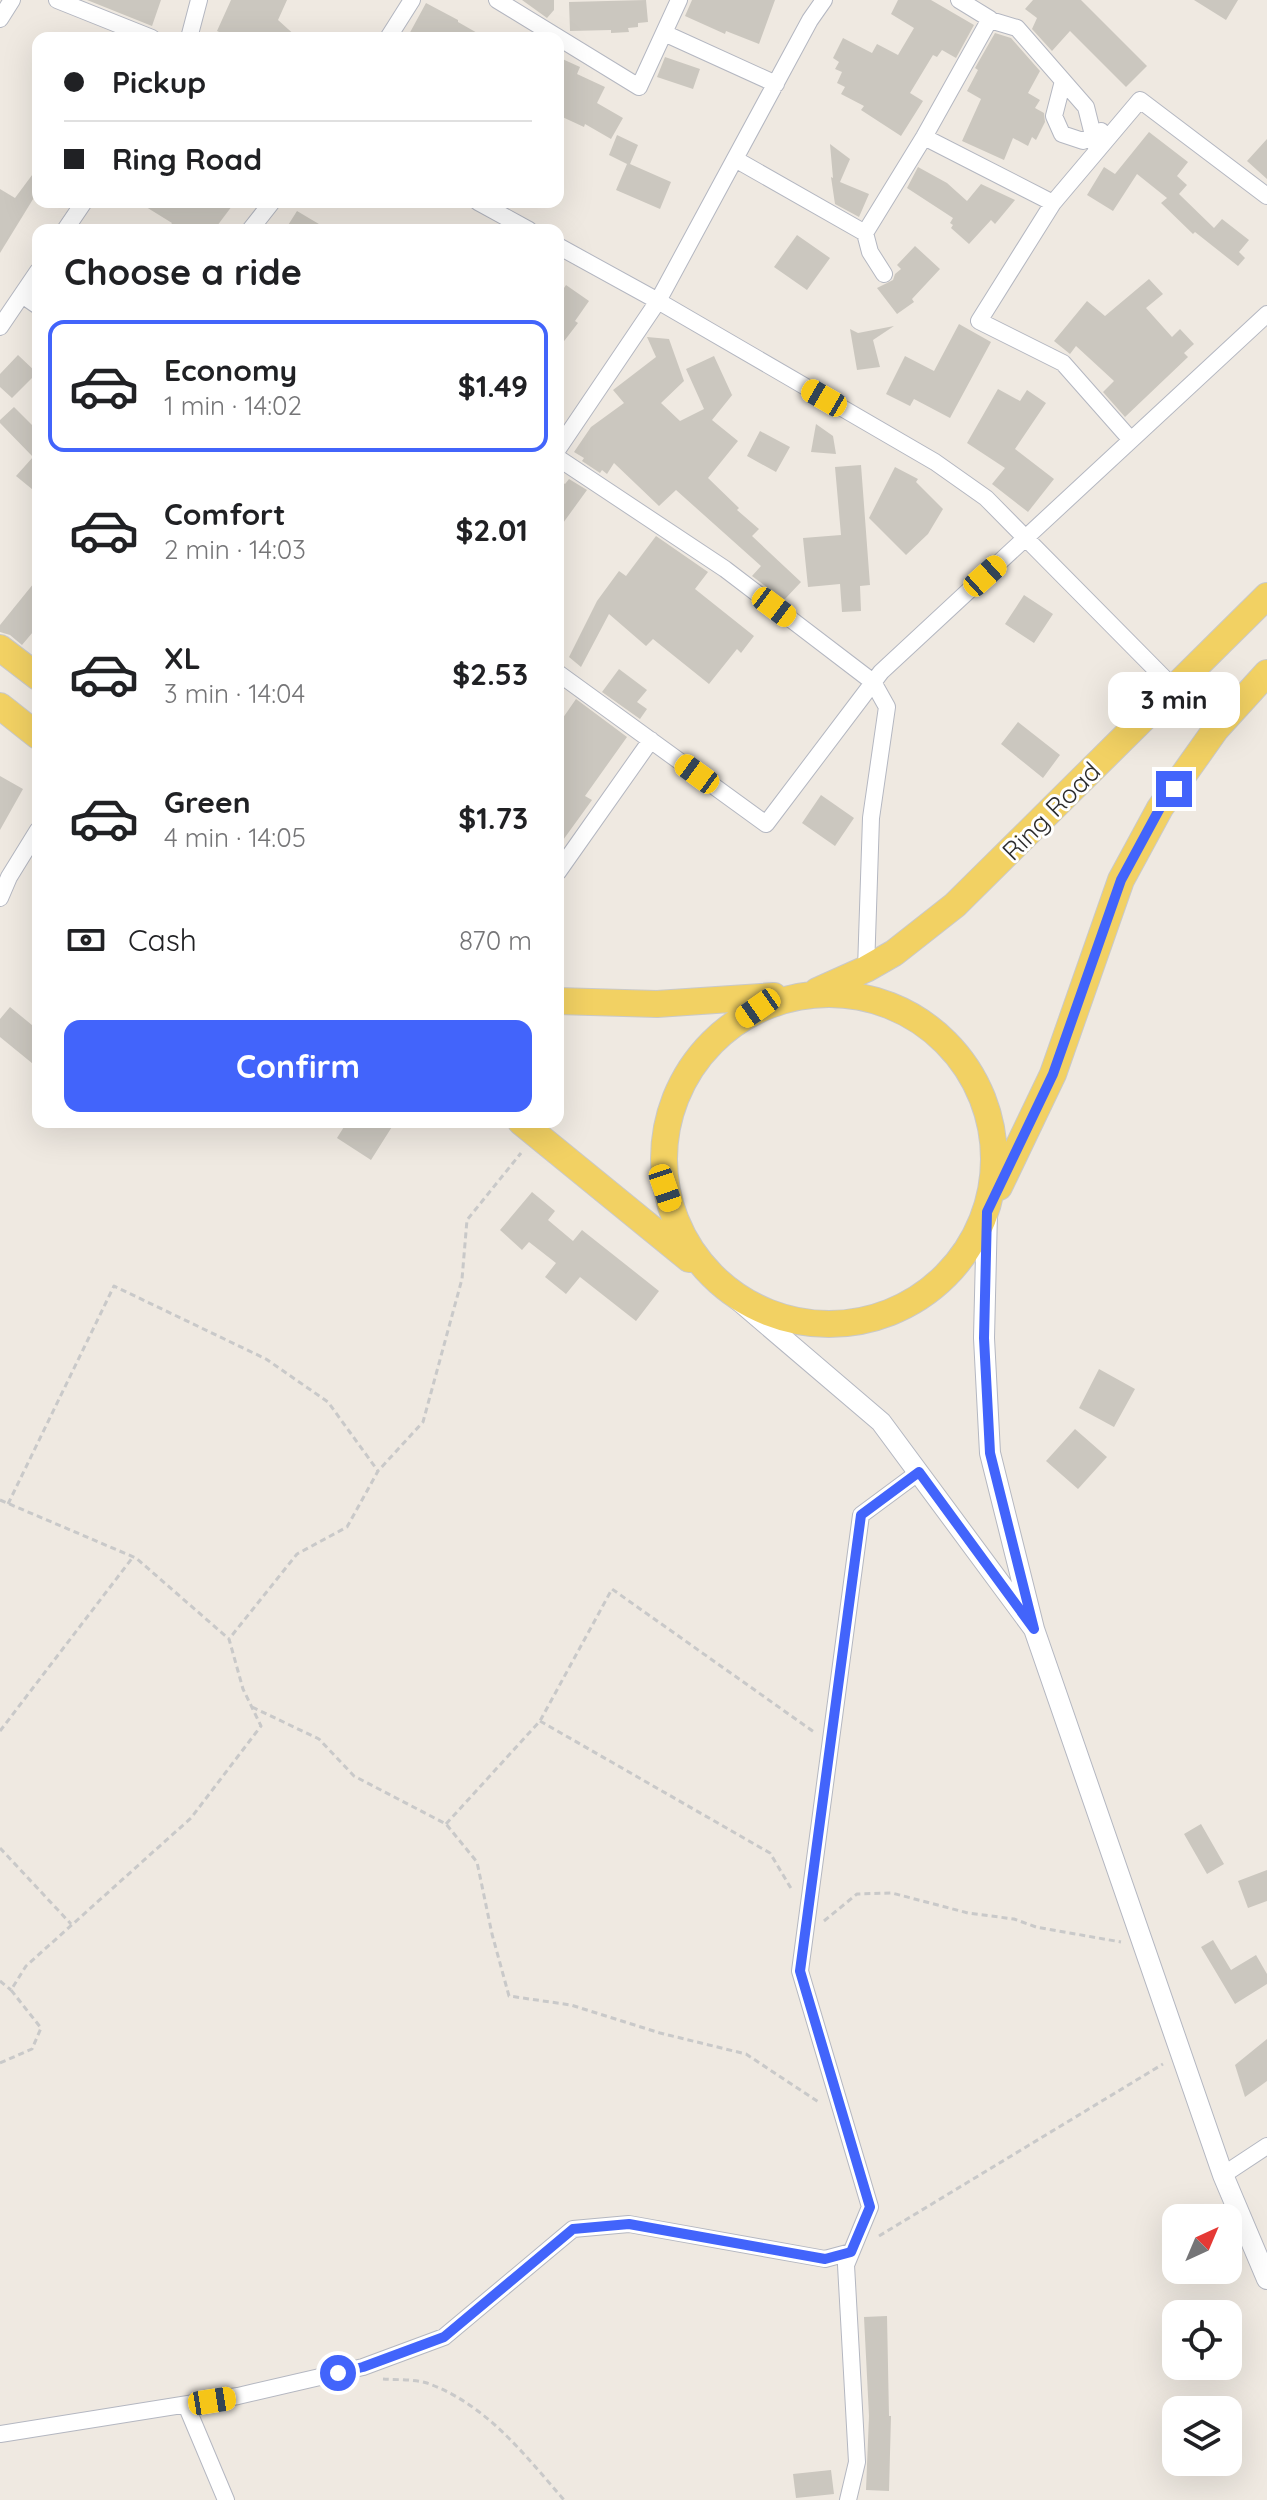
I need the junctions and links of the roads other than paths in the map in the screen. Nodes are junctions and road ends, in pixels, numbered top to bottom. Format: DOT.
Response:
graph roads {
  1 [pos="12,0"];
  2 [pos="57,0"];
  3 [pos="199,0"];
  4 [pos="412,0"];
  5 [pos="497,0"];
  6 [pos="679,0"];
  7 [pos="803,0"];
  8 [pos="824,0"];
  9 [pos="959,0"];
  10 [pos="0,19"];
  11 [pos="810,20"];
  12 [pos="990,20"];
  13 [pos="137,32"];
  14 [pos="191,32"];
  15 [pos="392,32"];
  16 [pos="549,32"];
  17 [pos="664,33"];
  18 [pos="564,41"];
  19 [pos="1063,81"];
  20 [pos="776,84"];
  21 [pos="924,137"];
  22 [pos="1095,144"];
  23 [pos="735,159"];
  24 [pos="1267,196"];
  25 [pos="1053,203"];
  26 [pos="267,208"];
  27 [pos="489,208"];
  28 [pos="255,224"];
  29 [pos="518,224"];
  30 [pos="865,233"];
  31 [pos="564,249"];
  32 [pos="884,274"];
  33 [pos="32,280"];
  34 [pos="22,295"];
  35 [pos="658,301"];
  36 [pos="32,302"];
  37 [pos="1267,314"];
  38 [pos="0,327"];
  39 [pos="564,440"];
  40 [pos="1131,440"];
  41 [pos="564,462"];
  42 [pos="1027,538"];
  43 [pos="1267,596"];
  44 [pos="0,648"];
  45 [pos="32,672"];
  46 [pos="1267,673"];
  47 [pos="564,677"];
  48 [pos="873,682"];
  49 [pos="1174,688"];
  50 [pos="0,706"];
  51 [pos="32,731"];
  52 [pos="651,740"];
  53 [pos="32,840"];
  54 [pos="564,863"];
  55 [pos="0,898"];
  56 [pos="866,969"];
  57 [pos="811,993"];
  58 [pos="564,1001"];
  59 [pos="529,1128"];
  60 [pos="987,1212"];
  61 [pos="717,1282"];
  62 [pos="919,1472"];
  63 [pos="1034,1629"];
  64 [pos="1267,2146"];
  65 [pos="1223,2175"];
  66 [pos="851,2252"];
  67 [pos="1267,2279"];
  68 [pos="186,2405"];
  69 [pos="0,2434"];
  70 [pos="226,2500"];
  71 [pos="848,2500"];
  1 -- 10 [label="street"];
  2 -- 13 [label="street"];
  3 -- 14 [label="street"];
  4 -- 15 [label="street"];
  5 -- 16 [label="street"];
  6 -- 17 [label="street"];
  7 -- 11 [label="street"];
  8 -- 11 [label="street"];
  9 -- 12 [label="street"];
  11 -- 20 [label="street"];
  12 -- 19 [label="street"];
  12 -- 21 [label="street"];
  17 -- 18 [label="street"];
  17 -- 20 [label="street"];
  19 -- 22 [label="street"];
  19 -- 22 [label="street"];
  20 -- 23 [label="street"];
  21 -- 25 [label="street"];
  21 -- 30 [label="street"];
  22 -- 24 [label="street"];
  22 -- 25 [label="street"];
  23 -- 30 [label="street"];
  23 -- 35 [label="street"];
  25 -- 40 [label="street"];
  26 -- 28 [label="street"];
  27 -- 29 [label="street"];
  30 -- 32 [label="street"];
  31 -- 35 [label="street"];
  33 -- 34 [label="street"];
  34 -- 36 [label="street"];
  34 -- 38 [label="street"];
  35 -- 39 [label="street"];
  35 -- 42 [label="street"];
  37 -- 40 [label="street"];
  40 -- 42 [label="street"];
  41 -- 48 [label="street"];
  42 -- 48 [label="street"];
  42 -- 49 [label="street"];
  43 -- 49 [label="main road, Ring Road"];
  44 -- 45 [label="main road"];
  46 -- 60 [label="main road"];
  47 -- 52 [label="street"];
  48 -- 52 [label="street"];
  48 -- 56 [label="street"];
  49 -- 56 [label="main road, Ring Road"];
  50 -- 51 [label="main road"];
  52 -- 54 [label="street"];
  53 -- 55 [label="street"];
  56 -- 57 [label="main road, Ring Road"];
  57 -- 58 [label="main road"];
  57 -- 60 [label="main road"];
  57 -- 61 [label="main road"];
  59 -- 61 [label="main road"];
  60 -- 61 [label="main road"];
  60 -- 63 [label="street"];
  61 -- 62 [label="street"];
  62 -- 63 [label="street"];
  62 -- 66 [label="street"];
  63 -- 65 [label="street"];
  64 -- 65 [label="street"];
  65 -- 67 [label="street"];
  66 -- 68 [label="street"];
  66 -- 71 [label="street"];
  68 -- 69 [label="street"];
  68 -- 70 [label="street"];
}
